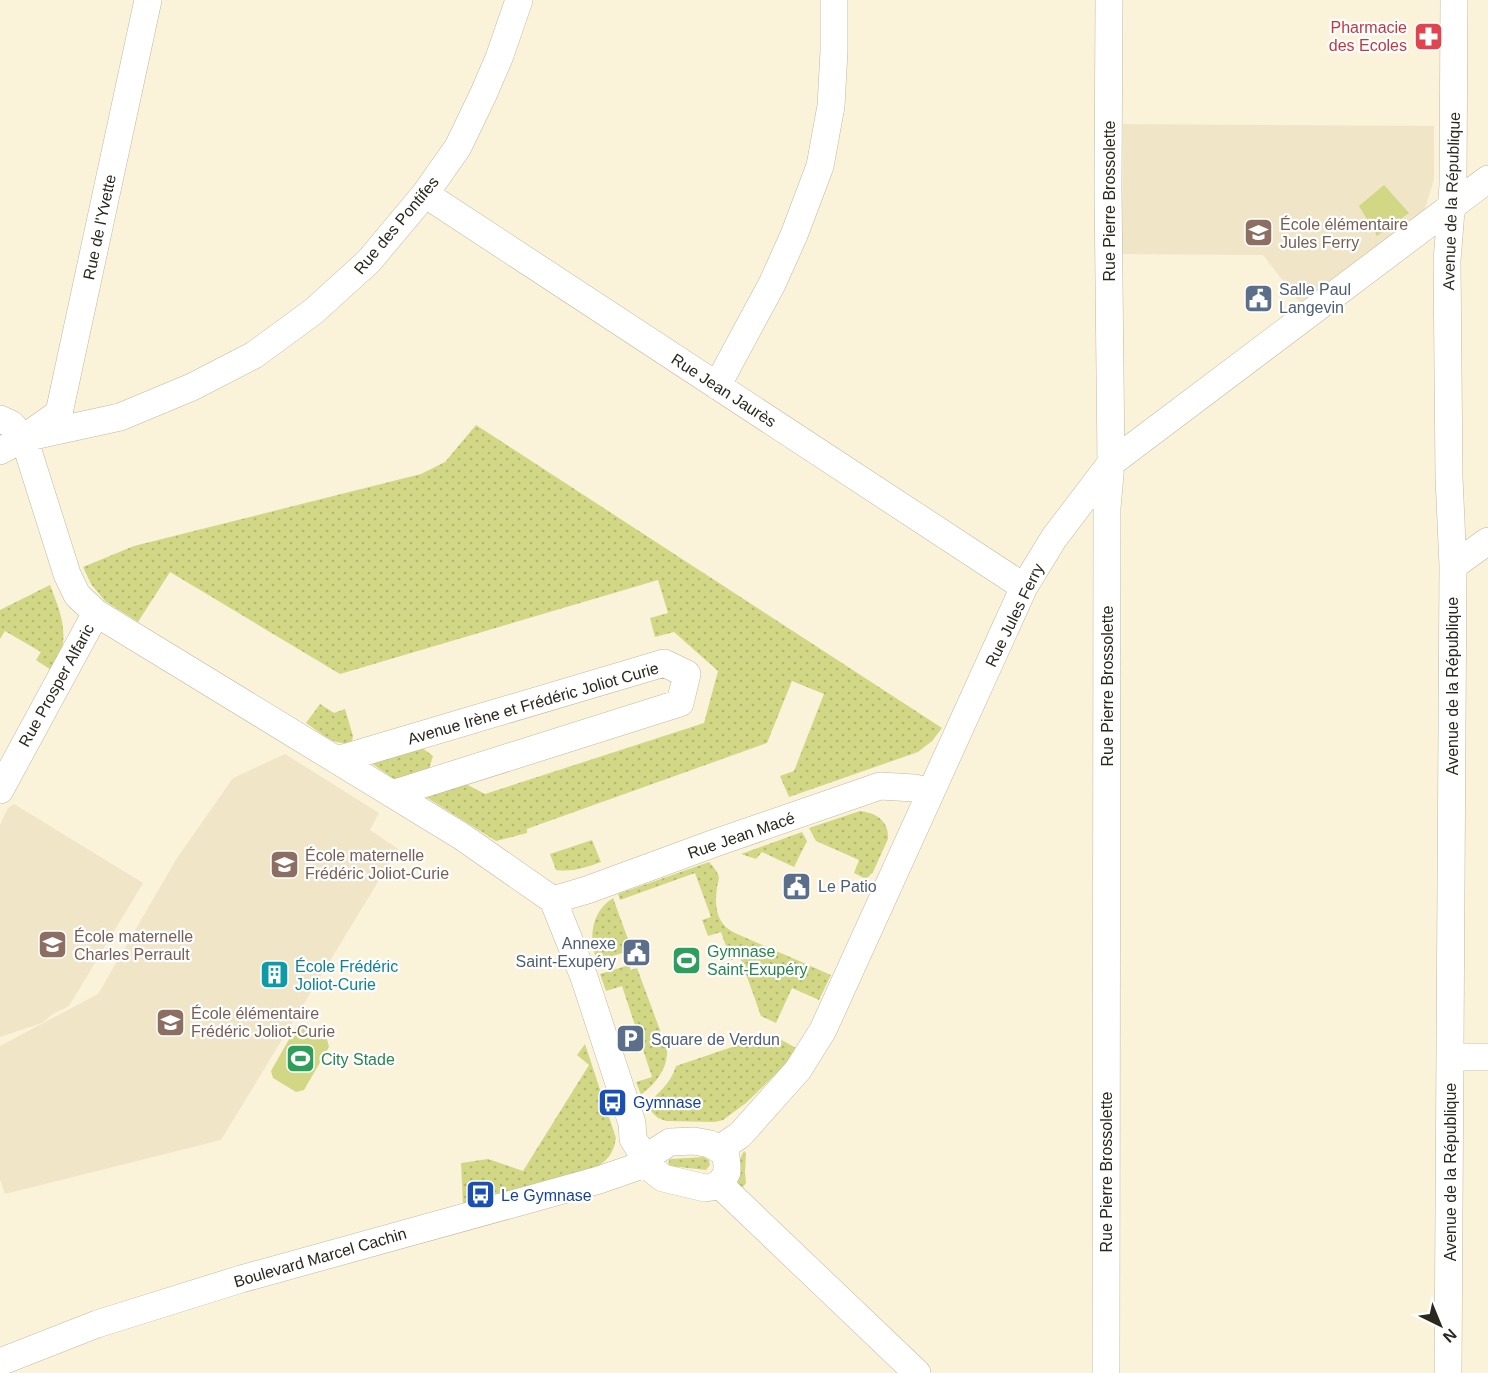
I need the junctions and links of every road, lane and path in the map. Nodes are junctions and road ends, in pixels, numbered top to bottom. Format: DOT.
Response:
graph roads {
  1 [pos="148,0"];
  2 [pos="519,0"];
  3 [pos="834,0"];
  4 [pos="1108,0"];
  5 [pos="1454,0"];
  6 [pos="1488,180"];
  7 [pos="425,194"];
  8 [pos="1452,206"];
  9 [pos="717,386"];
  10 [pos="0,419"];
  11 [pos="24,438"];
  12 [pos="0,451"];
  13 [pos="1111,463"];
  14 [pos="1488,541"];
  15 [pos="1453,566"];
  16 [pos="1024,586"];
  17 [pos="96,613"];
  18 [pos="337,760"];
  19 [pos="0,790"];
  20 [pos="931,792"];
  21 [pos="392,794"];
  22 [pos="552,900"];
  23 [pos="1450,1057"];
  24 [pos="1488,1057"];
  25 [pos="632,1123"];
  26 [pos="669,1142"];
  27 [pos="719,1149"];
  28 [pos="646,1162"];
  29 [pos="718,1184"];
  30 [pos="0,1362"];
  31 [pos="917,1373"];
  32 [pos="1106,1373"];
  33 [pos="1448,1373"];
  1 -- 11 [label="street, Rue de l'Yvette"];
  2 -- 7 [label="street, Rue des Pontifes"];
  3 -- 9 [label="street"];
  4 -- 13 [label="street, Rue Pierre Brossolette"];
  5 -- 8 [label="street, Avenue de la République"];
  6 -- 8 [label="street, Rue Jules Ferry"];
  7 -- 9 [label="street, Rue Jean Jaurès"];
  7 -- 11 [label="street, Rue des Pontifes"];
  8 -- 13 [label="street, Rue Jules Ferry"];
  8 -- 15 [label="street, Avenue de la République"];
  9 -- 16 [label="street, Rue Jean Jaurès"];
  10 -- 11 [label="street"];
  11 -- 12 [label="street"];
  11 -- 17 [label="street"];
  13 -- 16 [label="street, Rue Jules Ferry"];
  13 -- 32 [label="street, Rue Pierre Brossolette"];
  14 -- 15 [label="street"];
  15 -- 23 [label="street, Avenue de la République"];
  16 -- 20 [label="street, Rue Jules Ferry"];
  17 -- 18 [label="street"];
  17 -- 19 [label="street, Rue Prosper Alfaric"];
  18 -- 21 [label="street"];
  18 -- 21 [label="street, Avenue Irène et Frédéric Joliot Curie"];
  20 -- 22 [label="street, Rue Jean Macé"];
  20 -- 27 [label="street, Rue Jules Ferry"];
  21 -- 22 [label="street"];
  22 -- 25 [label="street"];
  23 -- 24 [label="street"];
  23 -- 33 [label="street, Avenue de la République"];
  25 -- 26 [label="street"];
  25 -- 28 [label="street"];
  26 -- 27 [label="street"];
  26 -- 28 [label="street, Boulevard Marcel Cachin"];
  27 -- 29 [label="street"];
  28 -- 29 [label="street"];
  28 -- 30 [label="street, Boulevard Marcel Cachin"];
  29 -- 31 [label="street"];
}
